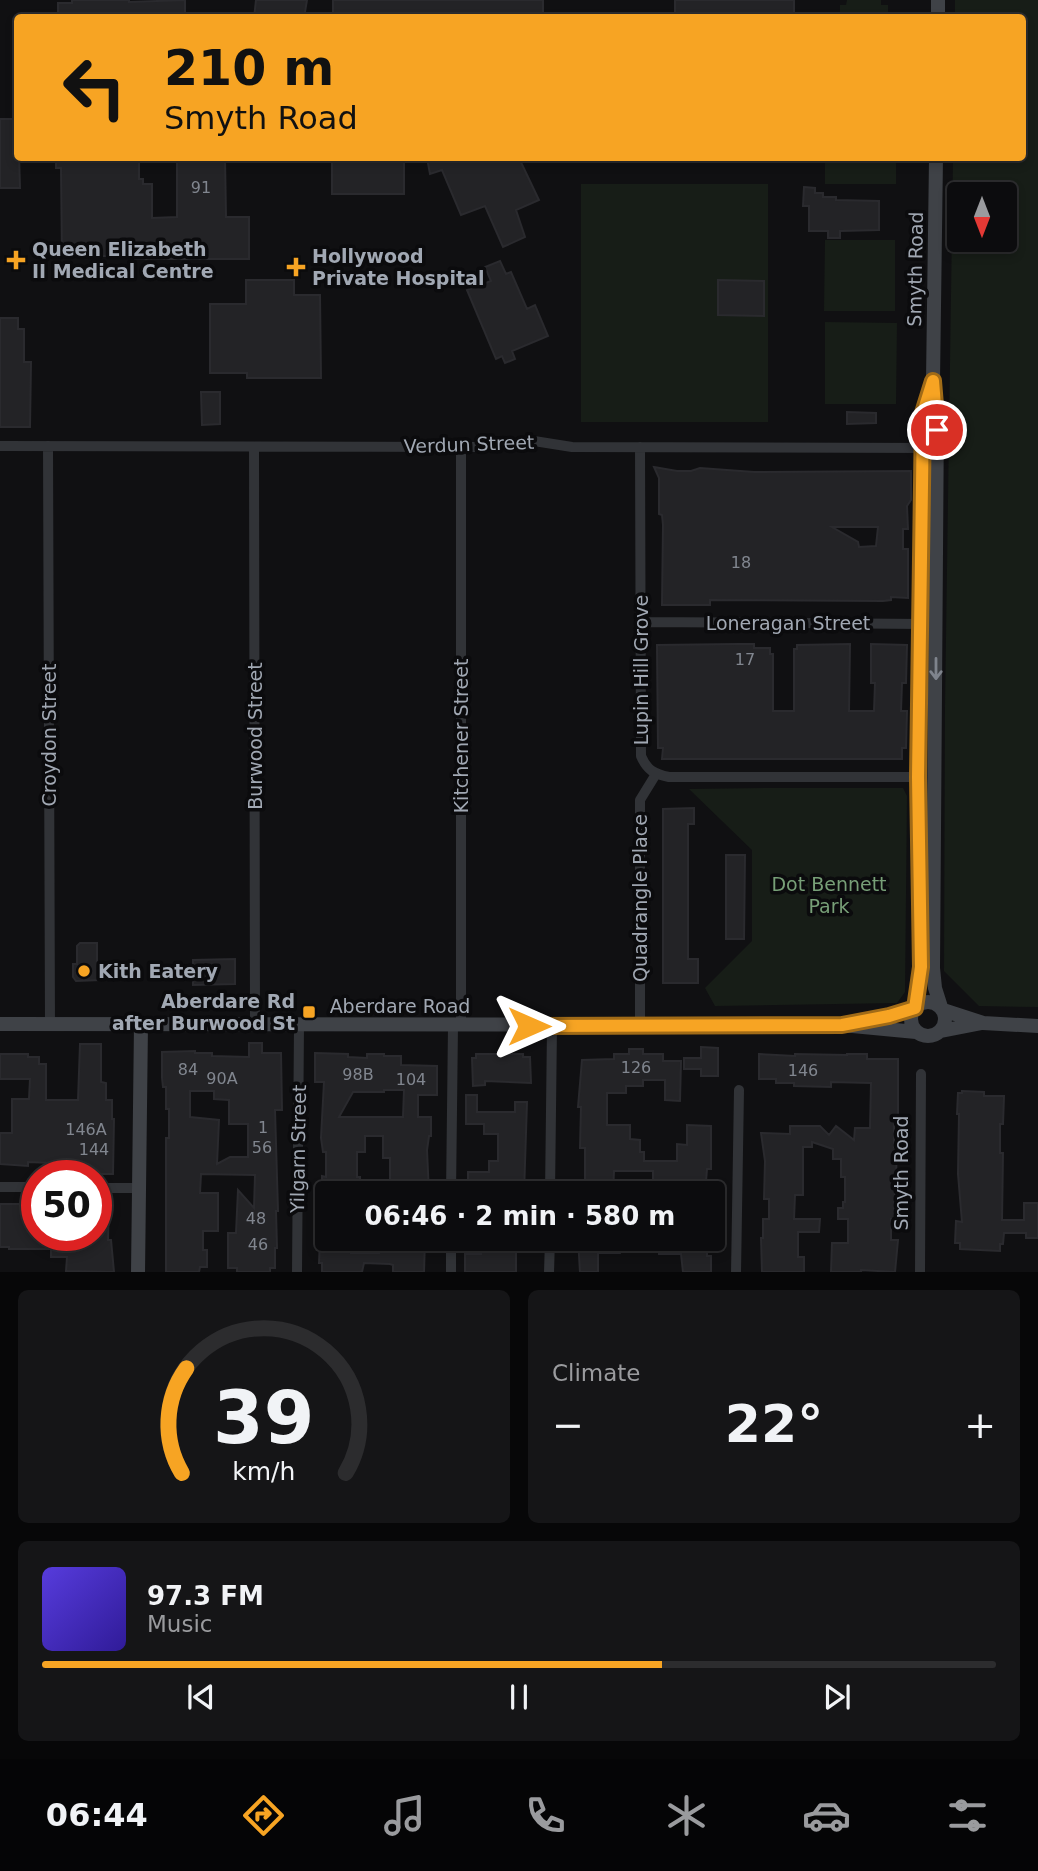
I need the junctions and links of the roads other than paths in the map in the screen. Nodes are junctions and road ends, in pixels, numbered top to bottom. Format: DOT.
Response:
graph roads {
  1 [pos="936,161"];
  2 [pos="0,446"];
  3 [pos="48,446"];
  4 [pos="254,447"];
  5 [pos="461,447"];
  6 [pos="640,447"];
  7 [pos="930,448"];
  8 [pos="640,622"];
  9 [pos="920,624"];
  10 [pos="936,624"];
  11 [pos="656,774"];
  12 [pos="918,777"];
  13 [pos="936,778"];
  14 [pos="942,1008"];
  15 [pos="914,1009"];
  16 [pos="983,1023"];
  17 [pos="0,1024"];
  18 [pos="50,1024"];
  19 [pos="141,1024"];
  20 [pos="255,1025"];
  21 [pos="299,1025"];
  22 [pos="842,1025"];
  23 [pos="457,1026"];
  24 [pos="552,1026"];
  25 [pos="640,1026"];
  26 [pos="1038,1026"];
  27 [pos="941,1031"];
  28 [pos="916,1032"];
  29 [pos="921,1074"];
  30 [pos="739,1090"];
  31 [pos="452,1181"];
  32 [pos="550,1181"];
  33 [pos="0,1187"];
  34 [pos="21,1187"];
  35 [pos="112,1188"];
  36 [pos="139,1188"];
  37 [pos="451,1251"];
  38 [pos="550,1251"];
  39 [pos="138,1272"];
  40 [pos="297,1272"];
  41 [pos="451,1272"];
  42 [pos="549,1272"];
  43 [pos="736,1272"];
  44 [pos="920,1272"];
  1 -- 7 [label="main road, Smyth Road"];
  2 -- 3 [label="street, Verdun Street"];
  3 -- 4 [label="street, Verdun Street"];
  3 -- 18 [label="street, Croydon Street"];
  4 -- 5 [label="street, Verdun Street"];
  4 -- 20 [label="street, Burwood Street"];
  5 -- 6 [label="street, Verdun Street"];
  5 -- 23 [label="street, Kitchener Street"];
  6 -- 7 [label="street, Verdun Street"];
  6 -- 8 [label="street, Lupin Hill Grove"];
  7 -- 9 [label="main road, Smyth Road"];
  7 -- 10 [label="main road, Smyth Road"];
  8 -- 9 [label="street, Loneragan Street"];
  8 -- 11 [label="street, Lupin Hill Grove"];
  9 -- 10 [label="street, Loneragan Street"];
  9 -- 12 [label="main road, Smyth Road"];
  10 -- 13 [label="main road, Smyth Road, one-way"];
  11 -- 12 [label="street"];
  11 -- 25 [label="street, Quadrangle Place"];
  12 -- 13 [label="street"];
  12 -- 15 [label="main road, Smyth Road"];
  13 -- 14 [label="main road, Smyth Road"];
  14 -- 15 [label="main road"];
  14 -- 16 [label="main road"];
  14 -- 27 [label="main road"];
  15 -- 22 [label="main road, Aberdare Road"];
  15 -- 28 [label="main road"];
  16 -- 26 [label="main road"];
  16 -- 27 [label="main road"];
  17 -- 18 [label="main road, Aberdare Road"];
  18 -- 19 [label="main road, Aberdare Road"];
  19 -- 20 [label="main road, Aberdare Road"];
  19 -- 36 [label="main road"];
  20 -- 21 [label="main road, Aberdare Road"];
  21 -- 23 [label="main road, Aberdare Road"];
  21 -- 40 [label="street, Yilgarn Street"];
  22 -- 25 [label="main road, Aberdare Road"];
  22 -- 28 [label="main road, Aberdare Road"];
  23 -- 24 [label="main road, Aberdare Road"];
  23 -- 31 [label="street, Kitchener Street"];
  24 -- 25 [label="main road, Aberdare Road"];
  24 -- 32 [label="street"];
  27 -- 28 [label="main road"];
  29 -- 44 [label="street, Smyth Road"];
  30 -- 43 [label="street"];
  33 -- 34 [label="street"];
  35 -- 36 [label="street"];
  36 -- 39 [label="main road"];
  37 -- 41 [label="street"];
  38 -- 42 [label="street"];
}
